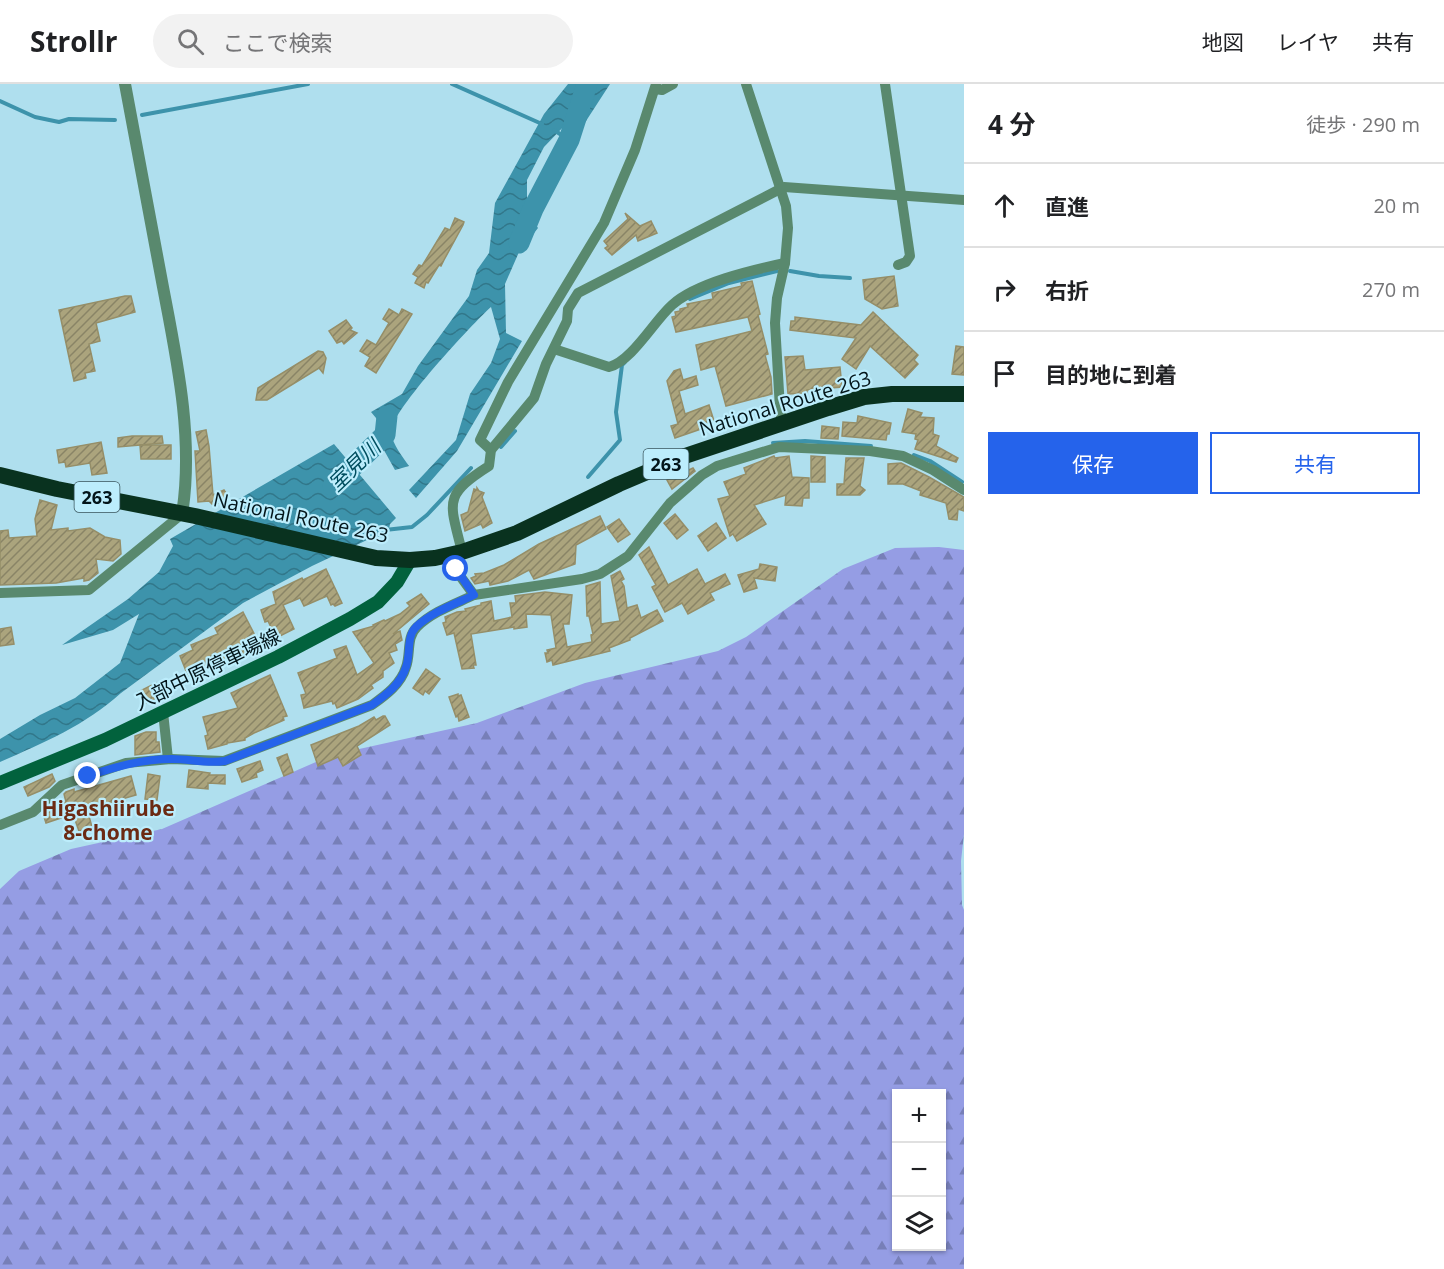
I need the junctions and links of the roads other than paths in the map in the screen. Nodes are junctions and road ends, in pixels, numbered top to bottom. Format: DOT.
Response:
graph roads {
  1 [pos="125,84"];
  2 [pos="673,84"];
  3 [pos="746,84"];
  4 [pos="885,84"];
  5 [pos="655,87"];
  6 [pos="780,189"];
  7 [pos="901,195"];
  8 [pos="964,200"];
  9 [pos="785,263"];
  10 [pos="898,265"];
  11 [pos="554,349"];
  12 [pos="964,394"];
  13 [pos="779,433"];
  14 [pos="491,450"];
  15 [pos="0,475"];
  16 [pos="964,490"];
  17 [pos="188,515"];
  18 [pos="457,553"];
  19 [pos="410,560"];
  20 [pos="0,593"];
  21 [pos="474,595"];
  22 [pos="163,712"];
  23 [pos="168,759"];
  24 [pos="0,783"];
  25 [pos="0,825"];
  1 -- 17 [label="street"];
  2 -- 5 [label="street"];
  3 -- 6 [label="street"];
  4 -- 7 [label="street"];
  5 -- 14 [label="street"];
  6 -- 7 [label="street"];
  6 -- 9 [label="street"];
  6 -- 11 [label="street"];
  7 -- 8 [label="street"];
  7 -- 10 [label="street"];
  9 -- 11 [label="street"];
  9 -- 13 [label="street"];
  11 -- 14 [label="street"];
  12 -- 13 [label="highway, National Route 263 / 263"];
  13 -- 16 [label="street"];
  13 -- 18 [label="highway, National Route 263 / 263"];
  13 -- 21 [label="street"];
  14 -- 18 [label="street"];
  15 -- 17 [label="highway, National Route 263 / 263"];
  17 -- 19 [label="highway, National Route 263 / 263"];
  17 -- 20 [label="street"];
  18 -- 19 [label="highway, National Route 263 / 263"];
  18 -- 21 [label="street"];
  19 -- 22 [label="main road, 入部中原停車場線"];
  21 -- 23 [label="street"];
  22 -- 23 [label="street"];
  22 -- 24 [label="main road, 入部中原停車場線"];
  23 -- 25 [label="street"];
}
